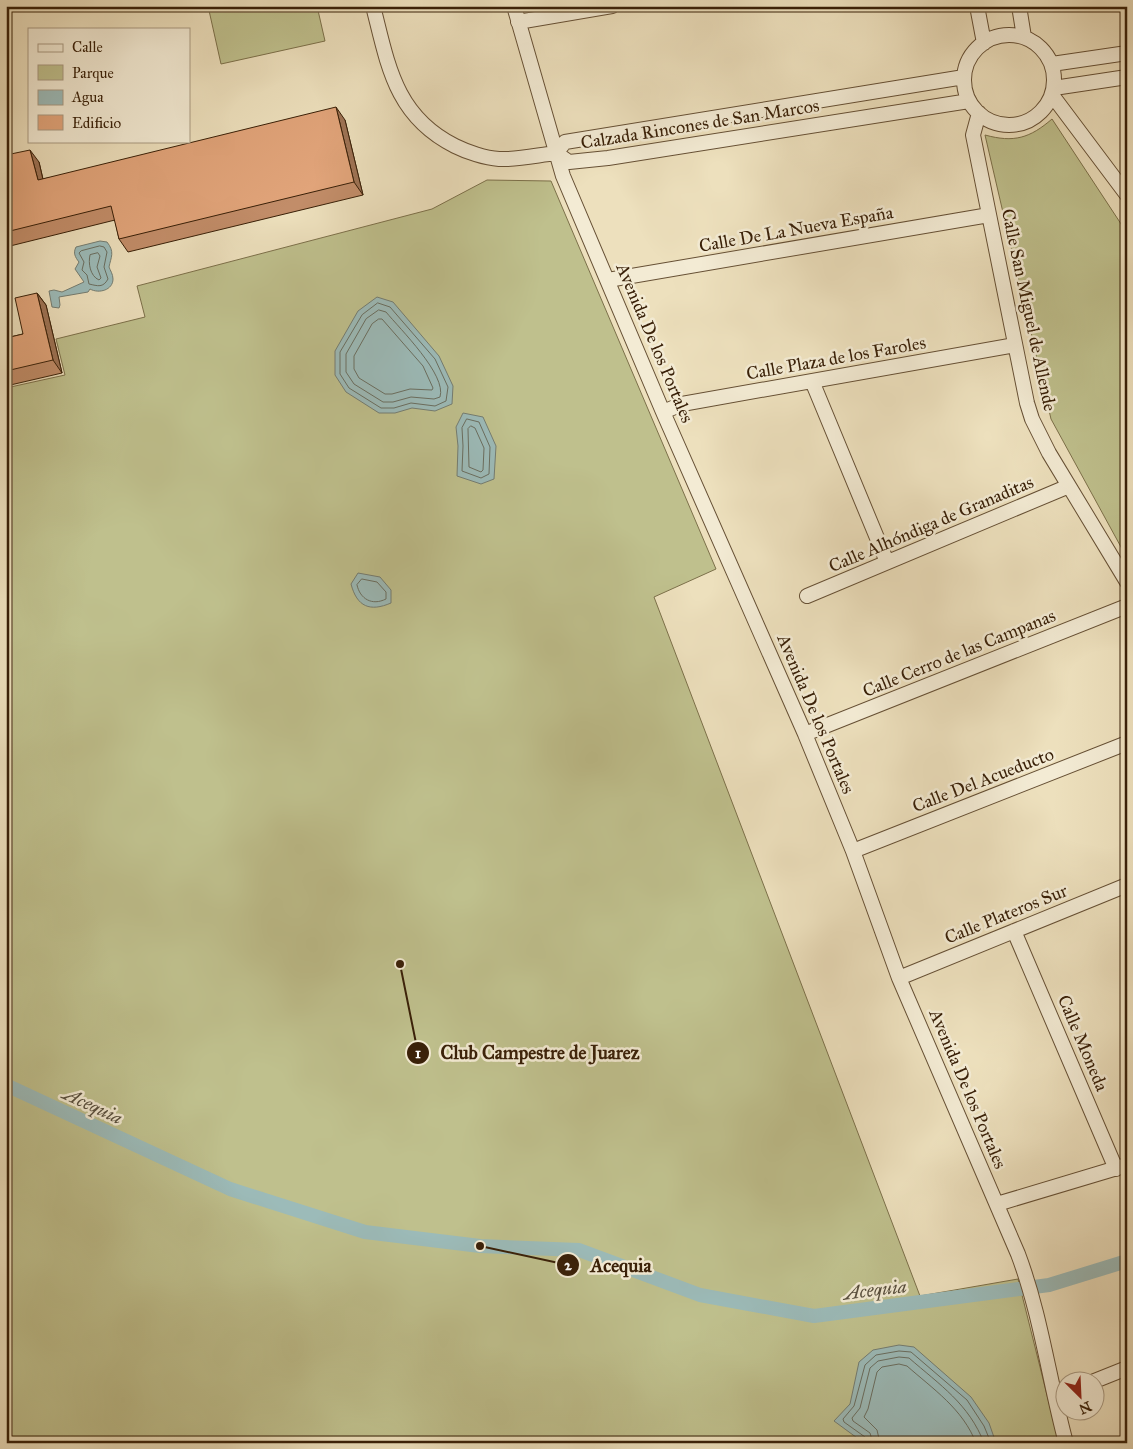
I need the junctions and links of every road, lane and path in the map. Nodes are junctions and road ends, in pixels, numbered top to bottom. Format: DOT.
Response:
graph roads {
  1 [pos="373,6"];
  2 [pos="514,6"];
  3 [pos="612,6"];
  4 [pos="977,6"];
  5 [pos="1019,6"];
  6 [pos="518,22"];
  7 [pos="1024,37"];
  8 [pos="984,43"];
  9 [pos="1127,53"];
  10 [pos="1052,64"];
  11 [pos="964,77"];
  12 [pos="1127,77"];
  13 [pos="1053,92"];
  14 [pos="969,101"];
  15 [pos="979,113"];
  16 [pos="556,153"];
  17 [pos="1127,195"];
  18 [pos="989,215"];
  19 [pos="608,280"];
  20 [pos="1015,345"];
  21 [pos="812,381"];
  22 [pos="664,412"];
  23 [pos="1069,486"];
  24 [pos="888,562"];
  25 [pos="1127,582"];
  26 [pos="808,596"];
  27 [pos="1127,606"];
  28 [pos="805,734"];
  29 [pos="1127,744"];
  30 [pos="853,852"];
  31 [pos="1127,885"];
  32 [pos="1014,931"];
  33 [pos="899,978"];
  34 [pos="1121,1167"];
  35 [pos="997,1204"];
  36 [pos="1127,1368"];
  37 [pos="1106,1376"];
  38 [pos="1056,1381"];
  39 [pos="1063,1422"];
  40 [pos="1066,1443"];
  1 -- 16 [label="street"];
  2 -- 6 [label="street, Avenida De los Portales"];
  3 -- 6 [label="street"];
  4 -- 8 [label="street"];
  5 -- 7 [label="street"];
  6 -- 16 [label="street, Avenida De los Portales"];
  7 -- 8 [label="street"];
  7 -- 10 [label="street"];
  8 -- 11 [label="street"];
  9 -- 10 [label="street"];
  10 -- 13 [label="street"];
  11 -- 14 [label="street"];
  11 -- 16 [label="street, Calzada Rincones de San Marcos"];
  12 -- 13 [label="street"];
  13 -- 15 [label="street"];
  13 -- 17 [label="street"];
  14 -- 15 [label="street"];
  14 -- 16 [label="street, Calzada Rincones de San Marcos"];
  15 -- 18 [label="street, Calle San Miguel de Allende"];
  16 -- 19 [label="street, Avenida De los Portales"];
  18 -- 19 [label="street, Calle De La Nueva España"];
  18 -- 20 [label="street, Calle San Miguel de Allende"];
  19 -- 22 [label="street, Avenida De los Portales"];
  20 -- 21 [label="street, Calle Plaza de los Faroles"];
  20 -- 23 [label="street, Calle San Miguel de Allende"];
  21 -- 22 [label="street, Calle Plaza de los Faroles"];
  21 -- 24 [label="street"];
  22 -- 28 [label="street, Avenida De los Portales"];
  23 -- 24 [label="street, Calle Alhóndiga de Granaditas"];
  23 -- 25 [label="street, Calle San Miguel de Allende"];
  24 -- 26 [label="street, Calle Alhóndiga de Granaditas"];
  27 -- 28 [label="street, Calle Cerro de las Campanas"];
  28 -- 30 [label="street, Avenida De los Portales"];
  29 -- 30 [label="street, Calle Del Acueducto"];
  30 -- 33 [label="street, Avenida De los Portales"];
  31 -- 32 [label="street, Calle Plateros Sur"];
  32 -- 33 [label="street, Calle Plateros Sur"];
  32 -- 34 [label="street, Calle Moneda"];
  33 -- 35 [label="street, Avenida De los Portales"];
  34 -- 35 [label="street"];
  35 -- 38 [label="street, Avenida De los Portales"];
  36 -- 37 [label="street"];
  39 -- 40 [label="street, Avenida De los Portales"];
}
